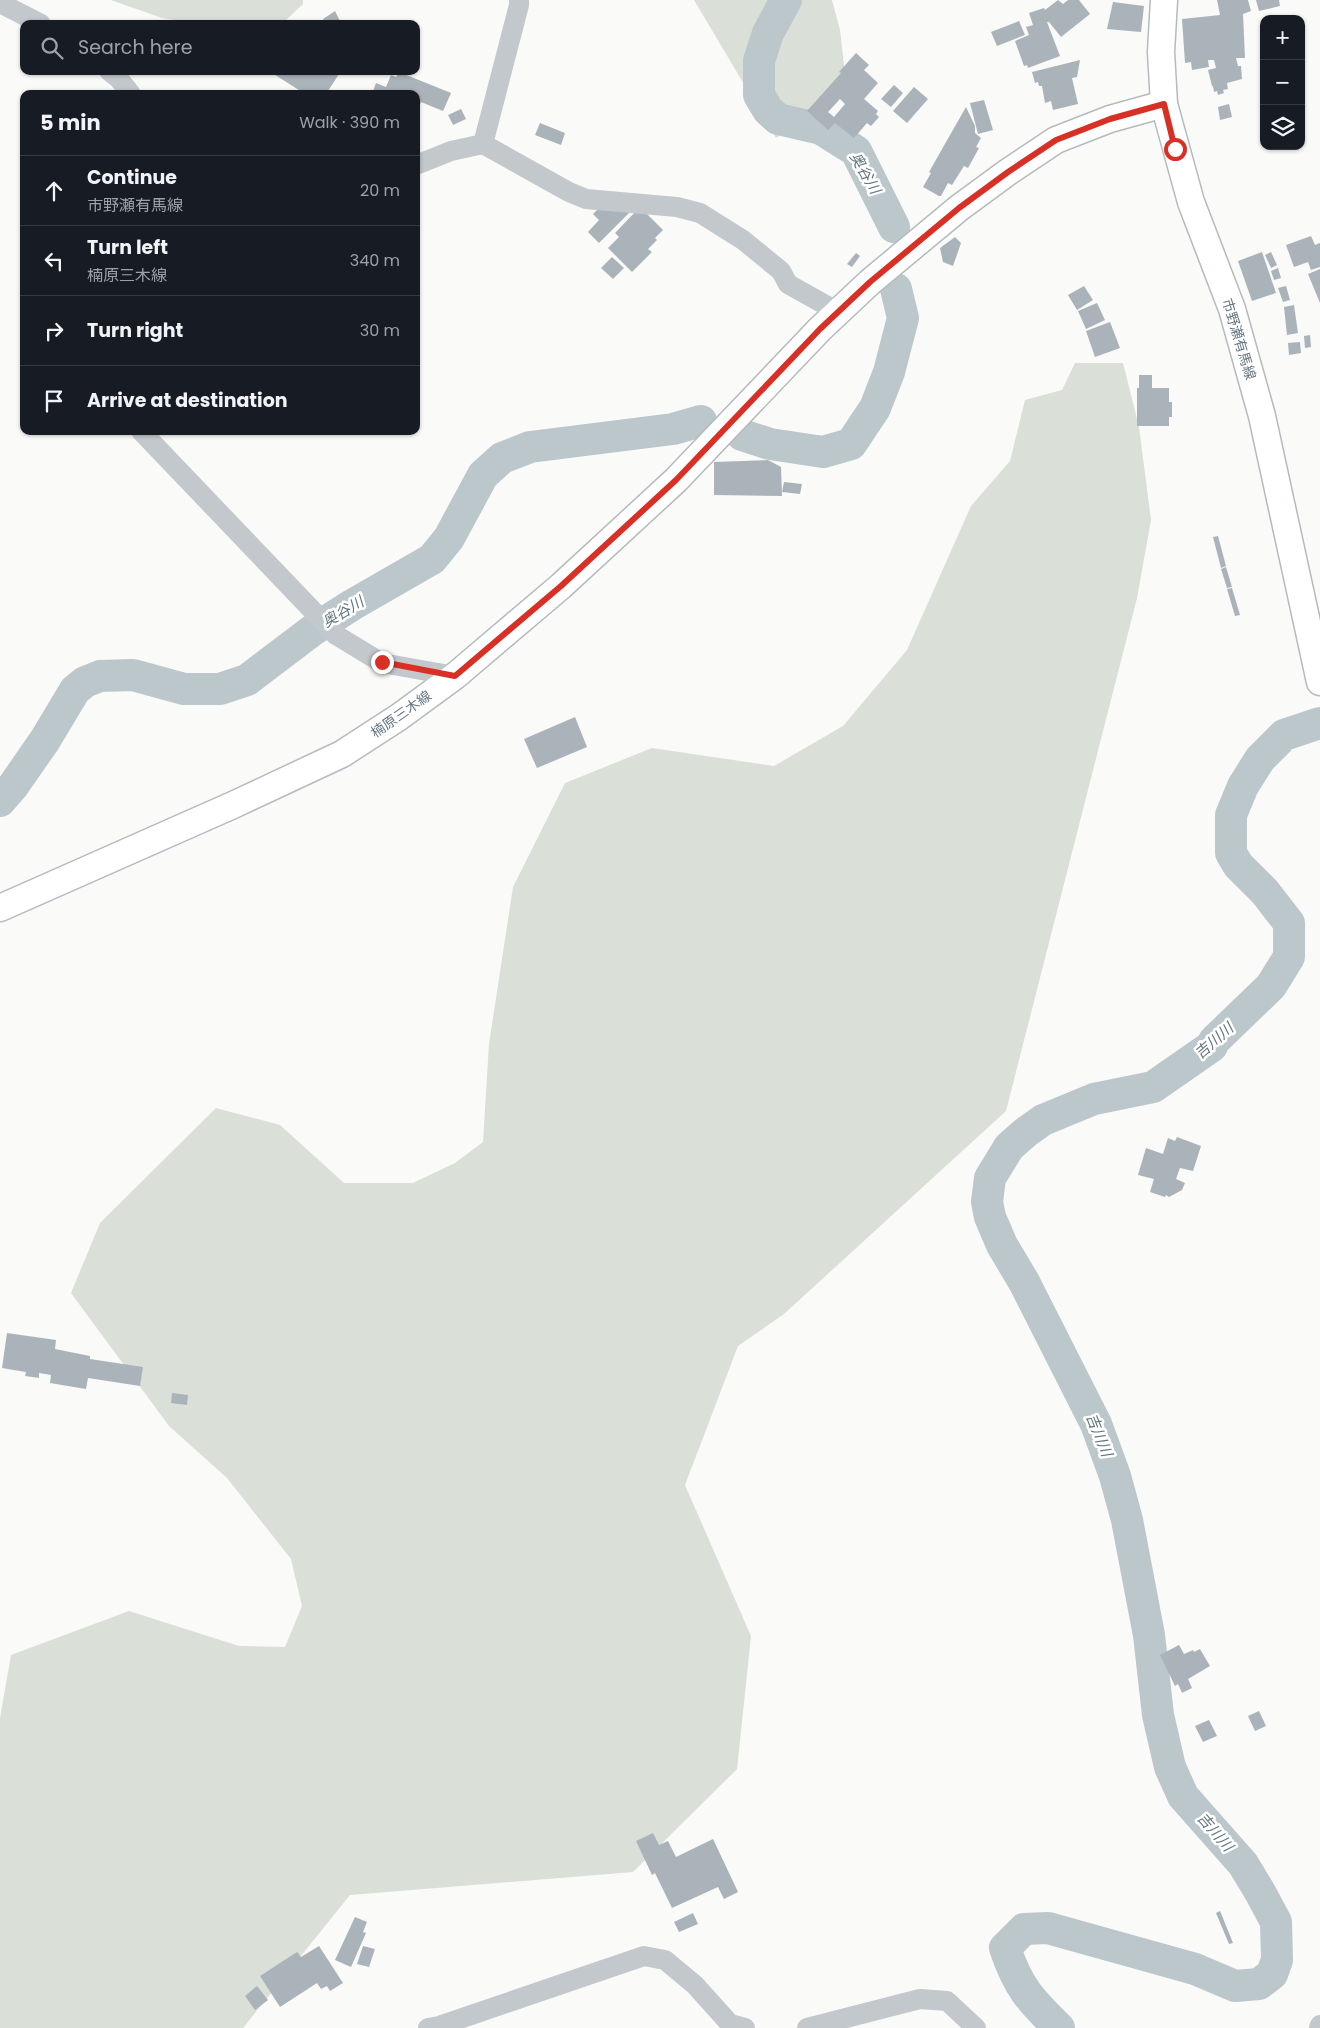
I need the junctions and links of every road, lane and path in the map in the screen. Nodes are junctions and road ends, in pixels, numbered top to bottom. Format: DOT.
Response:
graph roads {
  1 [pos="519,0"];
  2 [pos="1164,0"];
  3 [pos="0,3"];
  4 [pos="33,20"];
  5 [pos="114,75"];
  6 [pos="128,90"];
  7 [pos="1164,104"];
  8 [pos="483,144"];
  9 [pos="420,163"];
  10 [pos="838,312"];
  11 [pos="145,435"];
  12 [pos="455,676"];
  13 [pos="1320,682"];
  14 [pos="0,908"];
  15 [pos="428,2028"];
  16 [pos="745,2028"];
  17 [pos="806,2028"];
  18 [pos="976,2028"];
  1 -- 8 [label="street"];
  2 -- 7 [label="main road, 市野瀬有馬線"];
  3 -- 4 [label="street"];
  5 -- 6 [label="street"];
  7 -- 10 [label="main road, 楠原三木線"];
  7 -- 13 [label="main road, 市野瀬有馬線"];
  8 -- 9 [label="street"];
  8 -- 10 [label="street"];
  10 -- 12 [label="main road, 楠原三木線"];
  11 -- 12 [label="street"];
  12 -- 14 [label="main road, 楠原三木線"];
  15 -- 16 [label="street"];
  17 -- 18 [label="street"];
}
